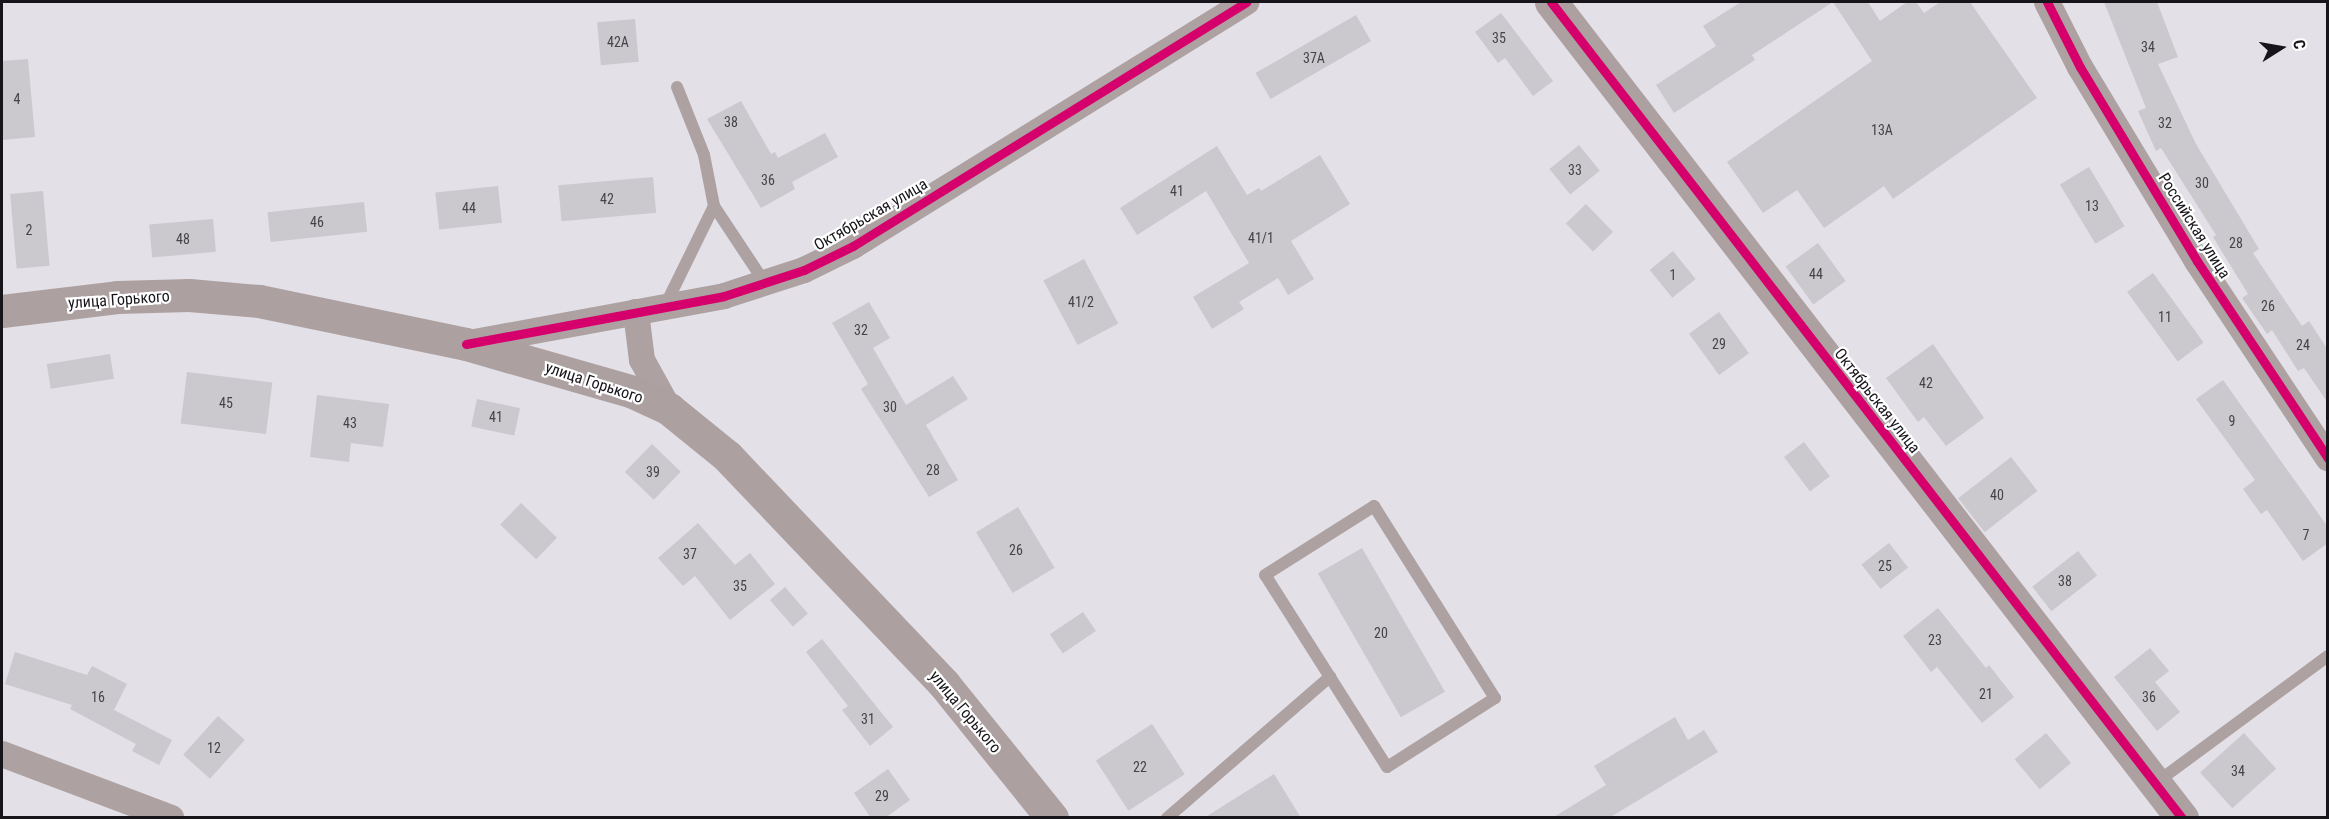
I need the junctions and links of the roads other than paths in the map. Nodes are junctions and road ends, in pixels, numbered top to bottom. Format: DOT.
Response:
graph roads {
  1 [pos="1246,2"];
  2 [pos="1551,2"];
  3 [pos="2047,2"];
  4 [pos="677,87"];
  5 [pos="714,206"];
  6 [pos="765,283"];
  7 [pos="664,308"];
  8 [pos="2,311"];
  9 [pos="636,312"];
  10 [pos="466,344"];
  11 [pos="669,409"];
  12 [pos="2328,458"];
  13 [pos="2328,656"];
  14 [pos="1330,677"];
  15 [pos="2,754"];
  16 [pos="2153,785"];
  17 [pos="171,818"];
  18 [pos="1052,818"];
  19 [pos="1167,818"];
  20 [pos="2182,818"];
  1 -- 6 [label="street, Октябрьская улица"];
  2 -- 16 [label="main road, Октябрьская улица"];
  3 -- 12 [label="street, Российская улица"];
  4 -- 5 [label="lane"];
  5 -- 6 [label="lane"];
  5 -- 7 [label="lane"];
  6 -- 7 [label="street, Октябрьская улица"];
  7 -- 9 [label="street, Октябрьская улица"];
  8 -- 10 [label="main road, улица Горького"];
  9 -- 10 [label="street, Октябрьская улица"];
  9 -- 11 [label="street"];
  10 -- 11 [label="main road, улица Горького"];
  11 -- 18 [label="main road, улица Горького"];
  13 -- 16 [label="lane"];
  14 -- 14 [label="lane"];
  14 -- 19 [label="lane"];
  15 -- 17 [label="street"];
  16 -- 20 [label="main road, Октябрьская улица"];
}
